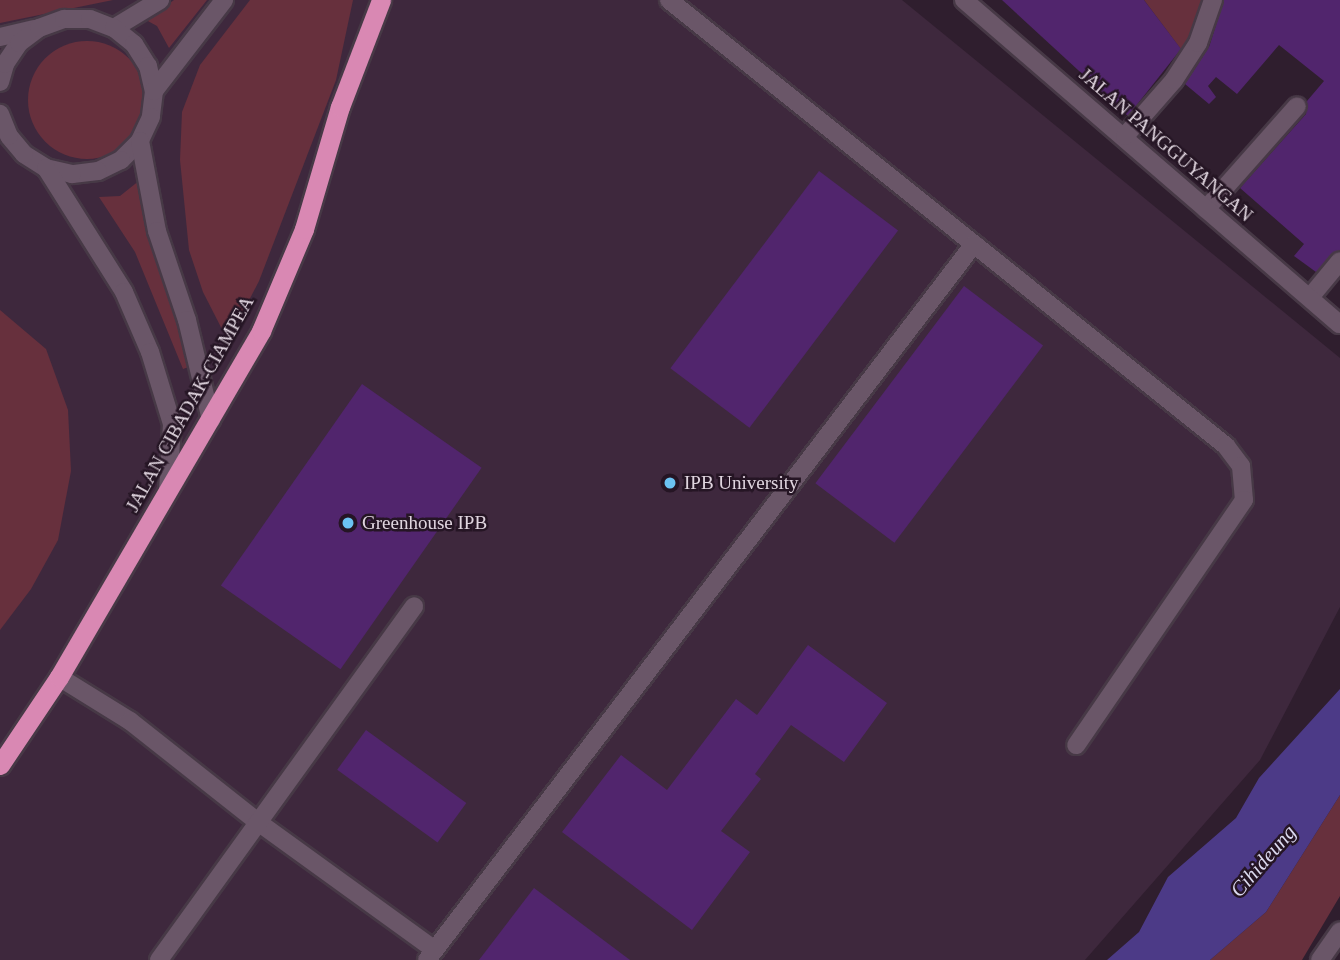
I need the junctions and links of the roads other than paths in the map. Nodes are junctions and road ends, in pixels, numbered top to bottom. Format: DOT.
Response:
graph roads {
  1 [pos="160,0"];
  2 [pos="224,0"];
  3 [pos="381,0"];
  4 [pos="668,0"];
  5 [pos="1213,0"];
  6 [pos="967,1"];
  7 [pos="114,27"];
  8 [pos="39,28"];
  9 [pos="0,37"];
  10 [pos="0,82"];
  11 [pos="154,91"];
  12 [pos="1297,106"];
  13 [pos="0,114"];
  14 [pos="4,133"];
  15 [pos="1125,136"];
  16 [pos="140,141"];
  17 [pos="46,168"];
  18 [pos="1206,209"];
  19 [pos="974,243"];
  20 [pos="1340,261"];
  21 [pos="1311,296"];
  22 [pos="1340,324"];
  23 [pos="211,421"];
  24 [pos="168,492"];
  25 [pos="414,606"];
  26 [pos="59,677"];
  27 [pos="1076,745"];
  28 [pos="0,765"];
  29 [pos="258,822"];
  30 [pos="1340,931"];
  31 [pos="431,955"];
  32 [pos="159,960"];
  33 [pos="1320,960"];
  1 -- 7 [label="street"];
  2 -- 11 [label="street"];
  3 -- 23 [label="highway, JALAN CIBADAK-CIAMPEA"];
  4 -- 19 [label="street"];
  5 -- 15 [label="street"];
  6 -- 15 [label="street, JALAN PANGGUYANGAN"];
  7 -- 8 [label="street"];
  7 -- 11 [label="street"];
  8 -- 9 [label="street"];
  8 -- 10 [label="street"];
  11 -- 16 [label="street"];
  12 -- 18 [label="street"];
  13 -- 14 [label="street"];
  14 -- 17 [label="street"];
  15 -- 18 [label="street, JALAN PANGGUYANGAN"];
  16 -- 17 [label="street"];
  16 -- 23 [label="street"];
  17 -- 24 [label="street"];
  18 -- 21 [label="street, JALAN PANGGUYANGAN"];
  19 -- 27 [label="street"];
  19 -- 31 [label="street"];
  20 -- 21 [label="street"];
  21 -- 22 [label="street, JALAN PANGGUYANGAN"];
  23 -- 24 [label="highway, JALAN CIBADAK-CIAMPEA"];
  24 -- 26 [label="highway, JALAN CIBADAK-CIAMPEA"];
  25 -- 29 [label="street"];
  26 -- 28 [label="highway, JALAN CIBADAK-CIAMPEA"];
  26 -- 29 [label="street"];
  29 -- 31 [label="street"];
  29 -- 32 [label="street"];
  30 -- 33 [label="street"];
}
